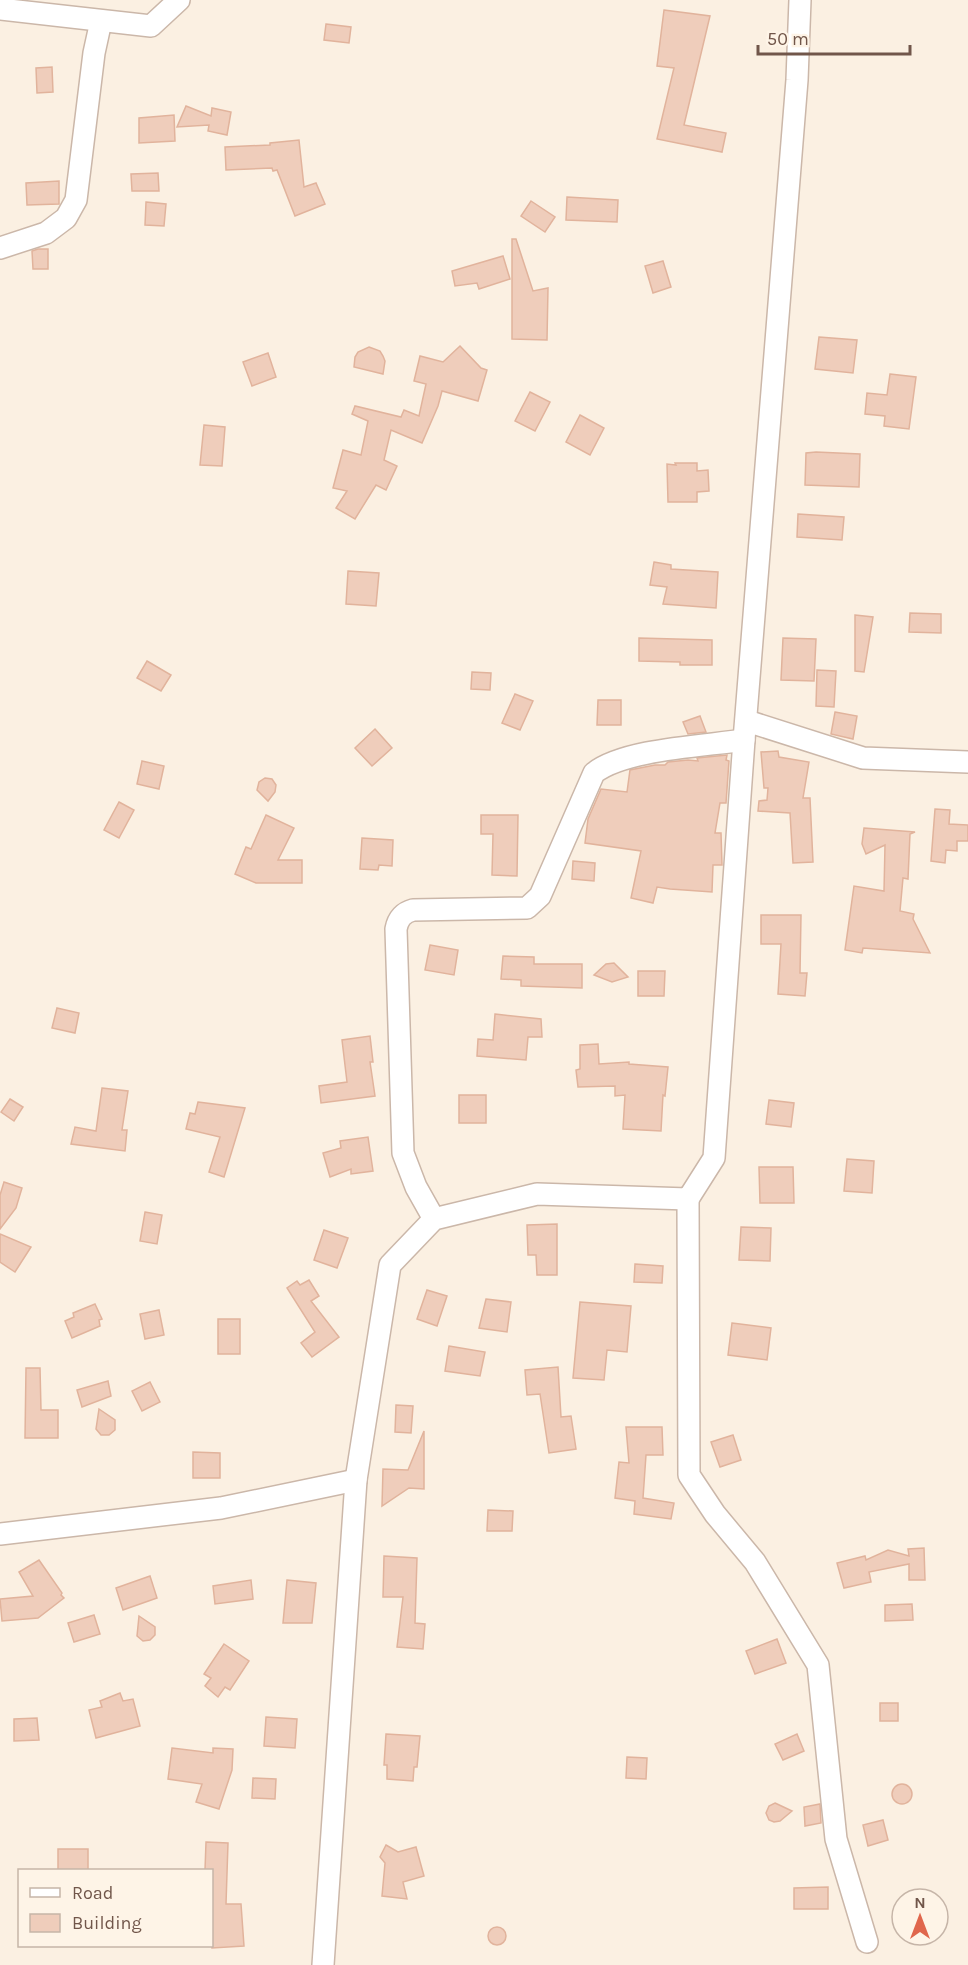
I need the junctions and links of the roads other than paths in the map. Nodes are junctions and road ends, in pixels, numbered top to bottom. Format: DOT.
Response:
graph roads {
  1 [pos="179,0"];
  2 [pos="800,0"];
  3 [pos="0,9"];
  4 [pos="101,21"];
  5 [pos="0,248"];
  6 [pos="746,730"];
  7 [pos="968,762"];
  8 [pos="688,1199"];
  9 [pos="434,1219"];
  10 [pos="356,1480"];
  11 [pos="0,1534"];
  12 [pos="867,1942"];
  13 [pos="323,1965"];
  1 -- 4 [label="street"];
  2 -- 6 [label="street"];
  3 -- 4 [label="street"];
  4 -- 5 [label="street"];
  6 -- 7 [label="street"];
  6 -- 8 [label="street"];
  6 -- 9 [label="street"];
  8 -- 9 [label="street"];
  8 -- 12 [label="street"];
  9 -- 10 [label="street"];
  10 -- 11 [label="street"];
  10 -- 13 [label="street"];
}
